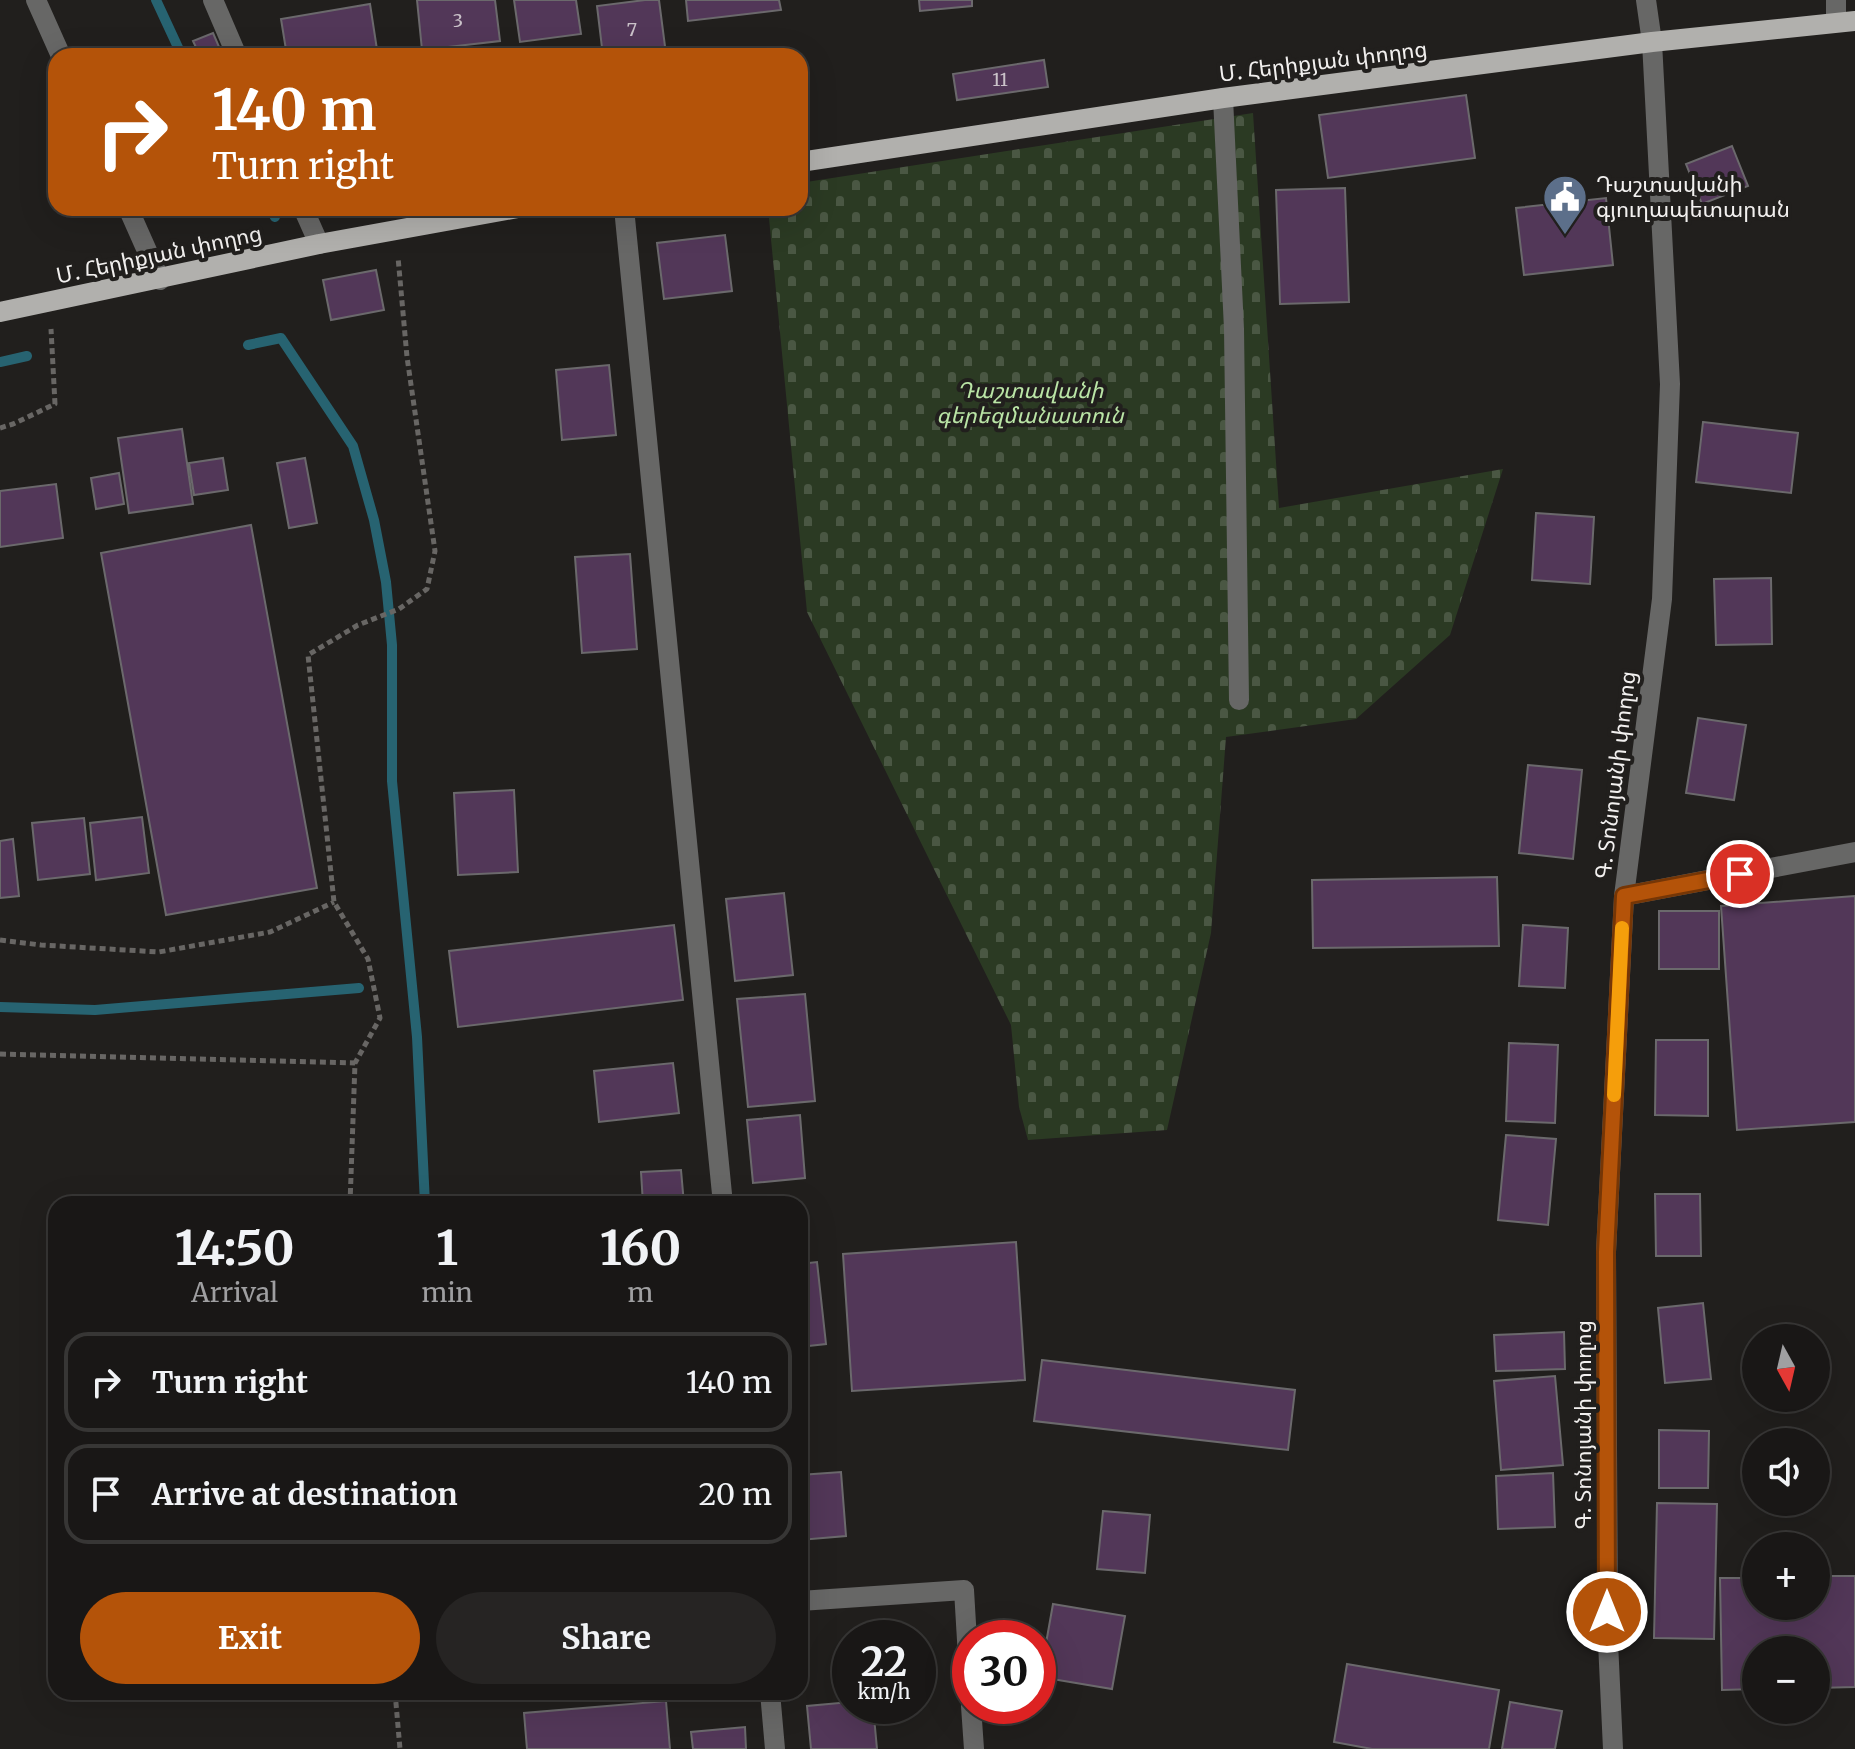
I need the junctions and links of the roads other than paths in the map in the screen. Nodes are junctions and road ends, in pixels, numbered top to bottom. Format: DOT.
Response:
graph roads {
  1 [pos="36,0"];
  2 [pos="213,0"];
  3 [pos="1646,0"];
  4 [pos="1836,0"];
  5 [pos="1846,22"];
  6 [pos="1652,42"];
  7 [pos="57,48"];
  8 [pos="234,48"];
  9 [pos="1223,98"];
  10 [pos="808,161"];
  11 [pos="132,216"];
  12 [pos="307,216"];
  13 [pos="474,216"];
  14 [pos="625,216"];
  15 [pos="319,244"];
  16 [pos="160,280"];
  17 [pos="0,312"];
  18 [pos="1239,700"];
  19 [pos="1855,852"];
  20 [pos="1624,896"];
  21 [pos="722,1196"];
  22 [pos="808,1600"];
  23 [pos="966,1620"];
  24 [pos="771,1700"];
  25 [pos="972,1724"];
  26 [pos="775,1749"];
  27 [pos="974,1749"];
  28 [pos="1613,1749"];
  1 -- 7 [label="street"];
  2 -- 8 [label="street"];
  3 -- 6 [label="street, Գ. Տոնոյանի փողոց"];
  4 -- 5 [label="street"];
  5 -- 6 [label="main road, Մ. Հերիքյան փողոց"];
  6 -- 9 [label="main road, Մ. Հերիքյան փողոց"];
  6 -- 20 [label="street, Գ. Տոնոյանի փողոց"];
  9 -- 10 [label="main road, Մ. Հերիքյան փողոց"];
  9 -- 18 [label="street"];
  11 -- 16 [label="street"];
  12 -- 15 [label="street"];
  13 -- 15 [label="main road, Մ. Հերիքյան փողոց"];
  14 -- 21 [label="street"];
  15 -- 16 [label="main road, Մ. Հերիքյան փողոց"];
  16 -- 17 [label="main road, Մ. Հերիքյան փողոց"];
  19 -- 20 [label="street"];
  20 -- 28 [label="street, Գ. Տոնոյանի փողոց"];
  22 -- 23 [label="street"];
  24 -- 26 [label="street"];
  25 -- 27 [label="street"];
}
